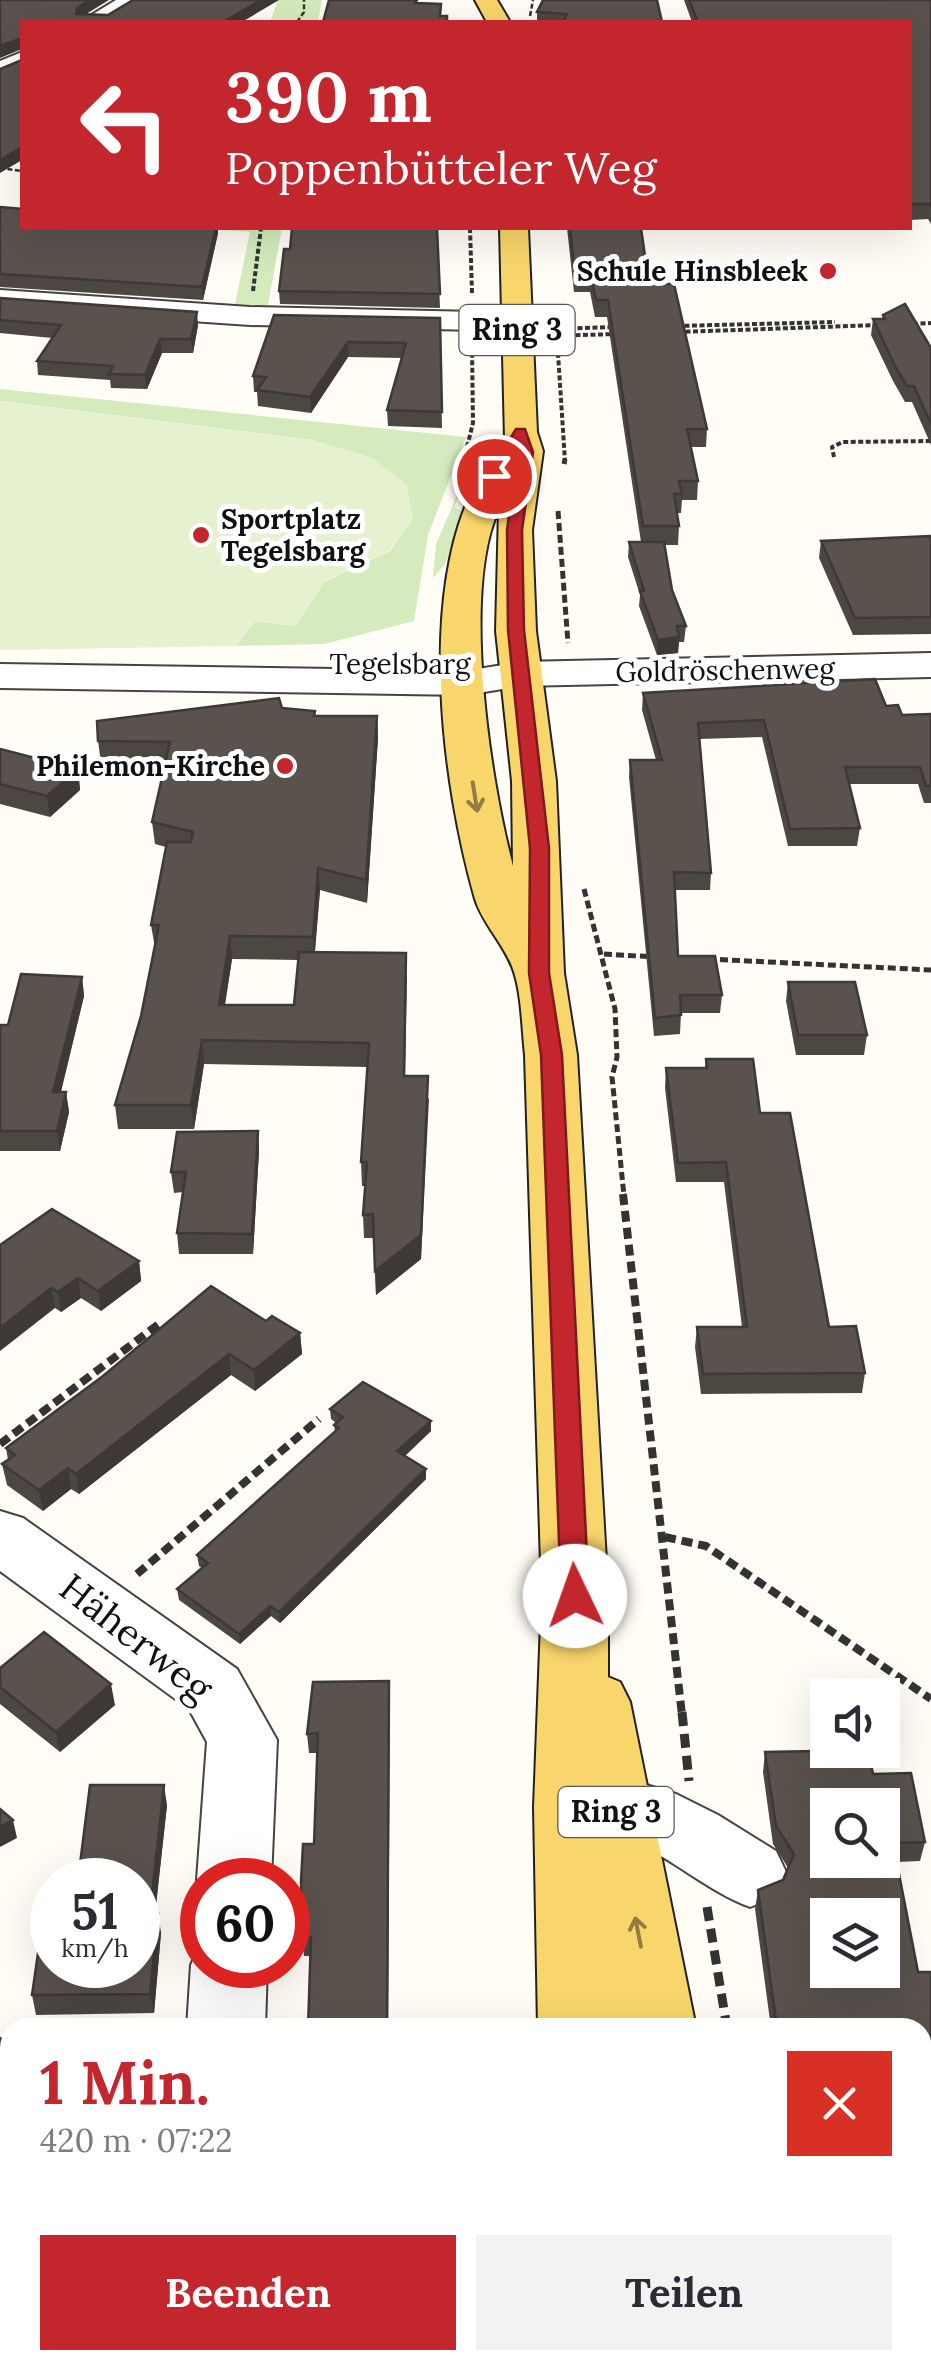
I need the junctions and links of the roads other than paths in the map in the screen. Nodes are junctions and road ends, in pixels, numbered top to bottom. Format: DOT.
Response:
graph roads {
  1 [pos="132,0"];
  2 [pos="94,20"];
  3 [pos="514,230"];
  4 [pos="0,298"];
  5 [pos="516,322"];
  6 [pos="520,432"];
  7 [pos="931,665"];
  8 [pos="465,671"];
  9 [pos="520,674"];
  10 [pos="0,676"];
  11 [pos="539,973"];
  12 [pos="0,1536"];
  13 [pos="592,1804"];
  14 [pos="723,1857"];
  15 [pos="235,1858"];
  16 [pos="228,1988"];
  17 [pos="226,2018"];
  18 [pos="577,2018"];
  19 [pos="653,2018"];
  1 -- 2 [label="street"];
  3 -- 5 [label="main road, Ring 3"];
  4 -- 5 [label="street"];
  5 -- 6 [label="main road, Ring 3"];
  6 -- 8 [label="main road, Ring 3"];
  6 -- 9 [label="main road, Ring 3"];
  7 -- 9 [label="street, Goldröschenweg"];
  8 -- 9 [label="street, Tegelsbarg"];
  8 -- 10 [label="street, Tegelsbarg"];
  8 -- 11 [label="main road, Ring 3, one-way"];
  9 -- 11 [label="main road, Ring 3"];
  11 -- 13 [label="main road, Ring 3"];
  12 -- 15 [label="street, Häherweg"];
  13 -- 14 [label="street"];
  13 -- 18 [label="main road, Ring 3"];
  19 -- 13 [label="main road, Ring 3, one-way"];
  16 -- 17 [label="street"];
}
